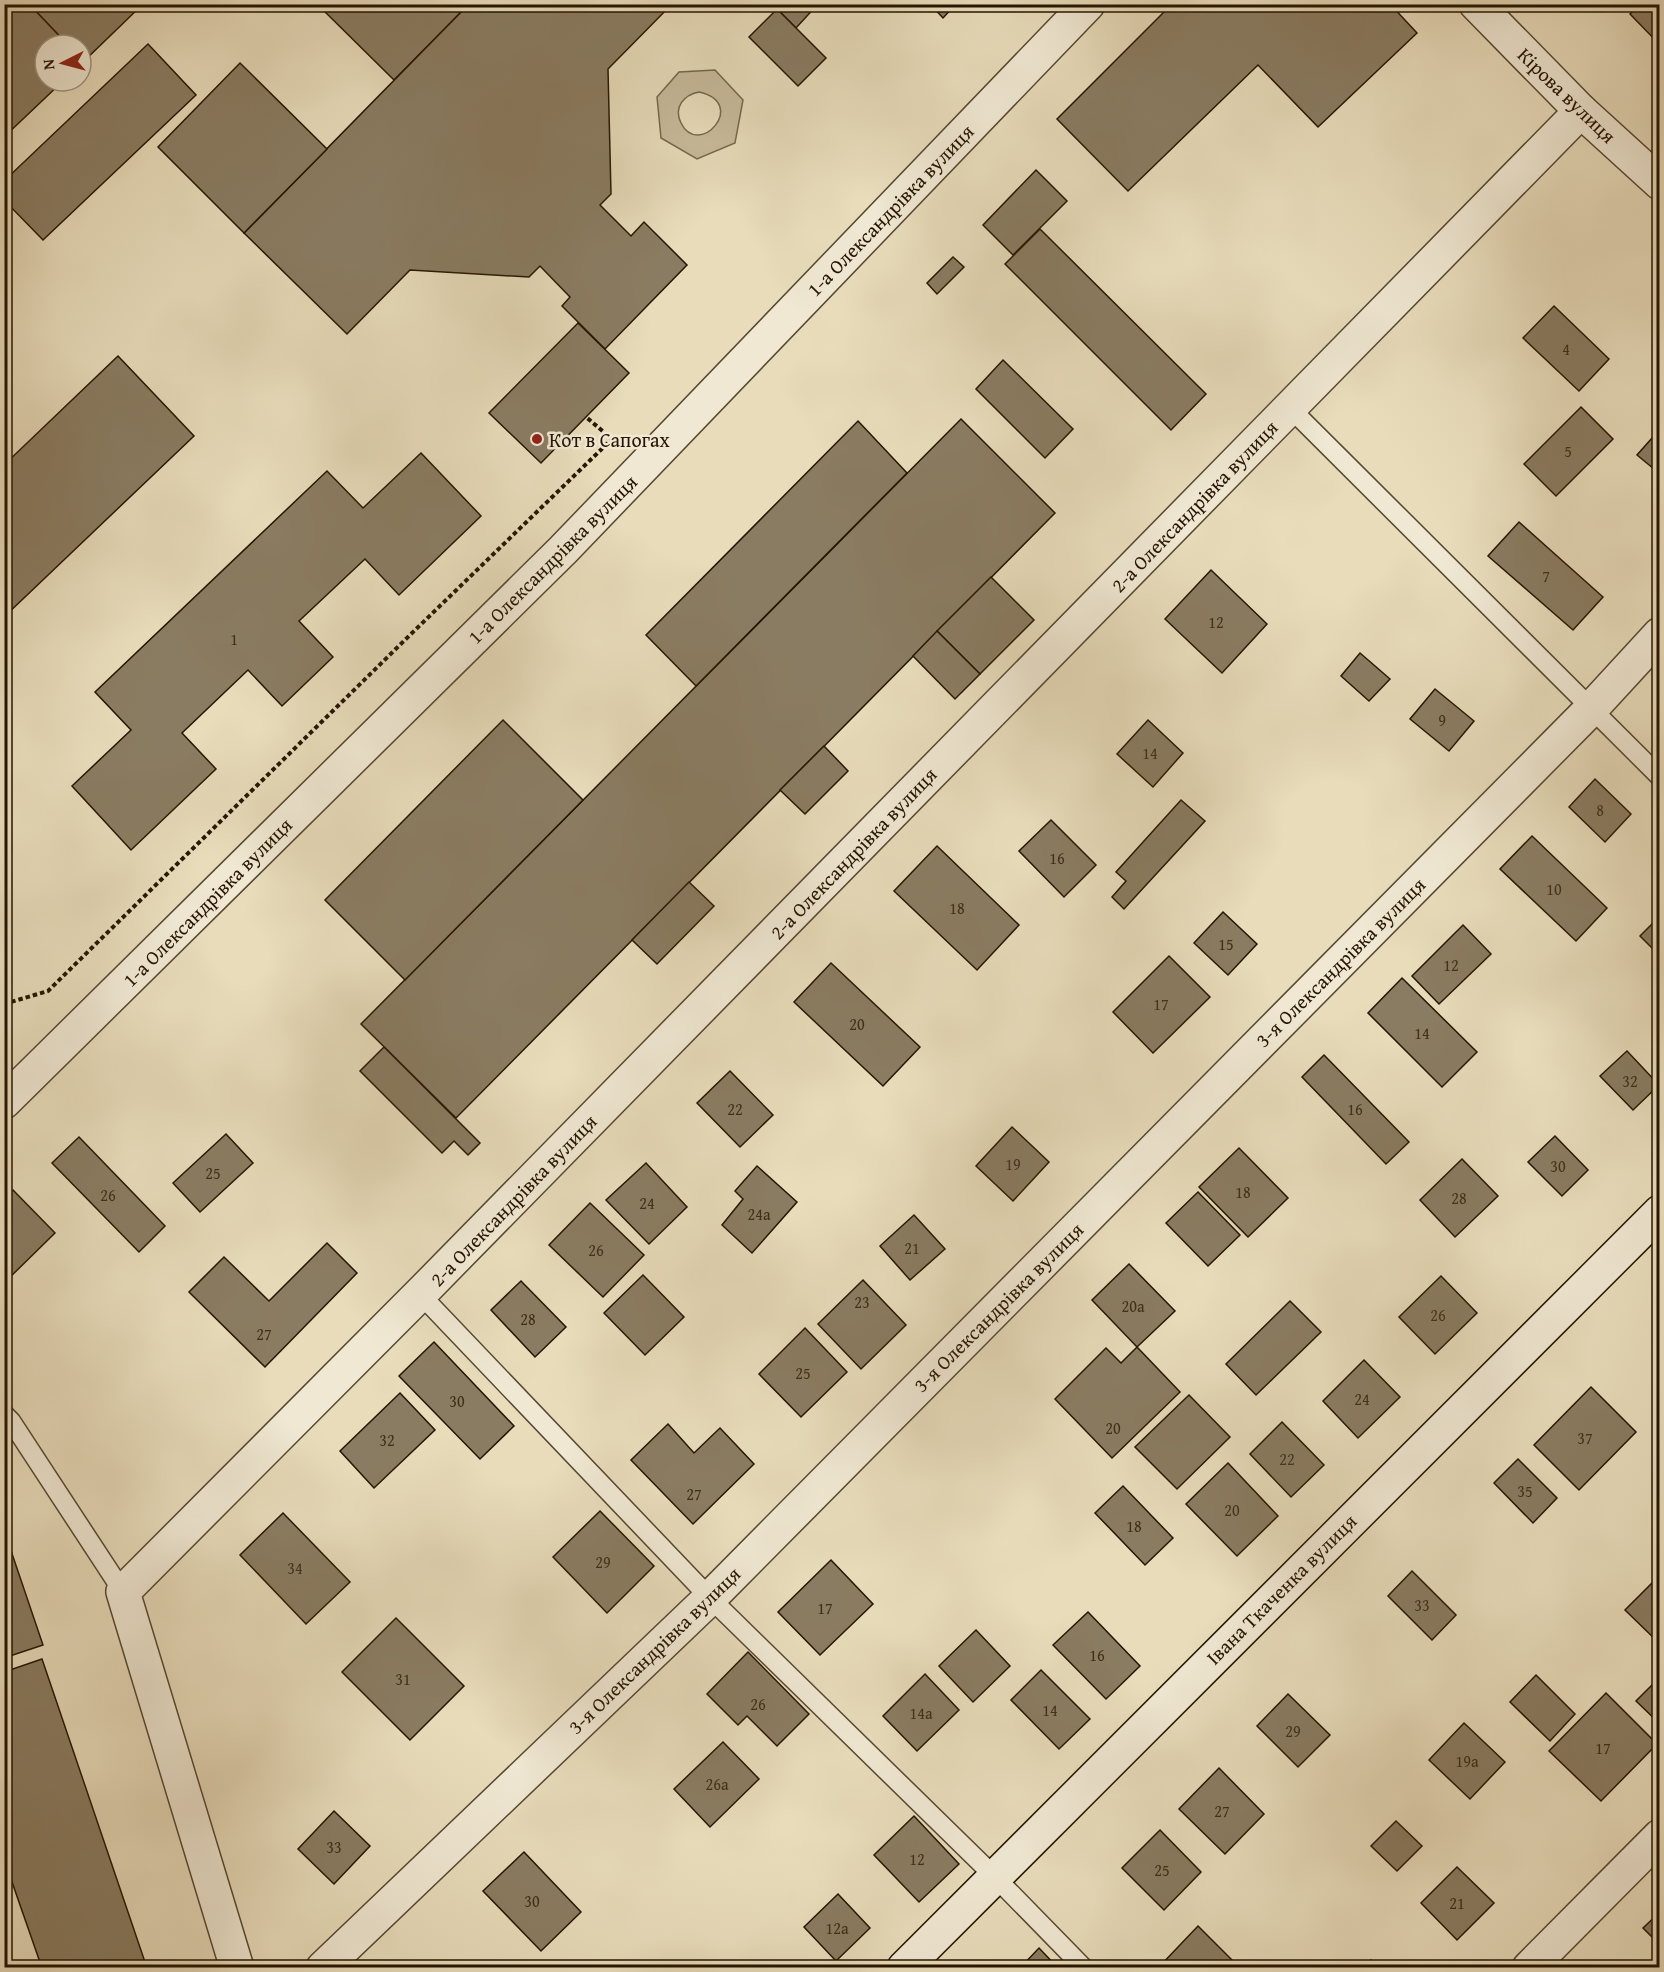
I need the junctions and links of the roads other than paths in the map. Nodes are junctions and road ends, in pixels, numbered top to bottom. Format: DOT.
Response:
graph roads {
  1 [pos="1088,4"];
  2 [pos="1476,4"];
  3 [pos="1581,111"];
  4 [pos="1657,175"];
  5 [pos="1290,408"];
  6 [pos="1659,634"];
  7 [pos="1591,709"];
  8 [pos="1659,777"];
  9 [pos="4,1102"];
  10 [pos="1659,1212"];
  11 [pos="420,1294"];
  12 [pos="4,1414"];
  13 [pos="123,1592"];
  14 [pos="710,1598"];
  15 [pos="1659,1836"];
  16 [pos="994,1876"];
  17 [pos="237,1968"];
  18 [pos="323,1968"];
  19 [pos="904,1968"];
  20 [pos="1084,1968"];
  21 [pos="1529,1968"];
  1 -- 9 [label="street, 1-а Олександрівка вулиця"];
  2 -- 3 [label="street, Кірова вулиця"];
  3 -- 4 [label="street, Кірова вулиця"];
  3 -- 5 [label="street, 2-а Олександрівка вулиця"];
  5 -- 7 [label="lane"];
  5 -- 11 [label="street, 2-а Олександрівка вулиця"];
  6 -- 7 [label="street, 3-я Олександрівка вулиця"];
  7 -- 8 [label="lane"];
  7 -- 14 [label="street, 3-я Олександрівка вулиця"];
  10 -- 16 [label="street, Івана Ткаченка вулиця"];
  11 -- 13 [label="street, 2-а Олександрівка вулиця"];
  11 -- 14 [label="lane"];
  12 -- 13 [label="lane"];
  13 -- 17 [label="street"];
  14 -- 16 [label="lane"];
  14 -- 18 [label="street, 3-я Олександрівка вулиця"];
  15 -- 21 [label="street"];
  16 -- 19 [label="street, Івана Ткаченка вулиця"];
  16 -- 20 [label="lane"];
}
